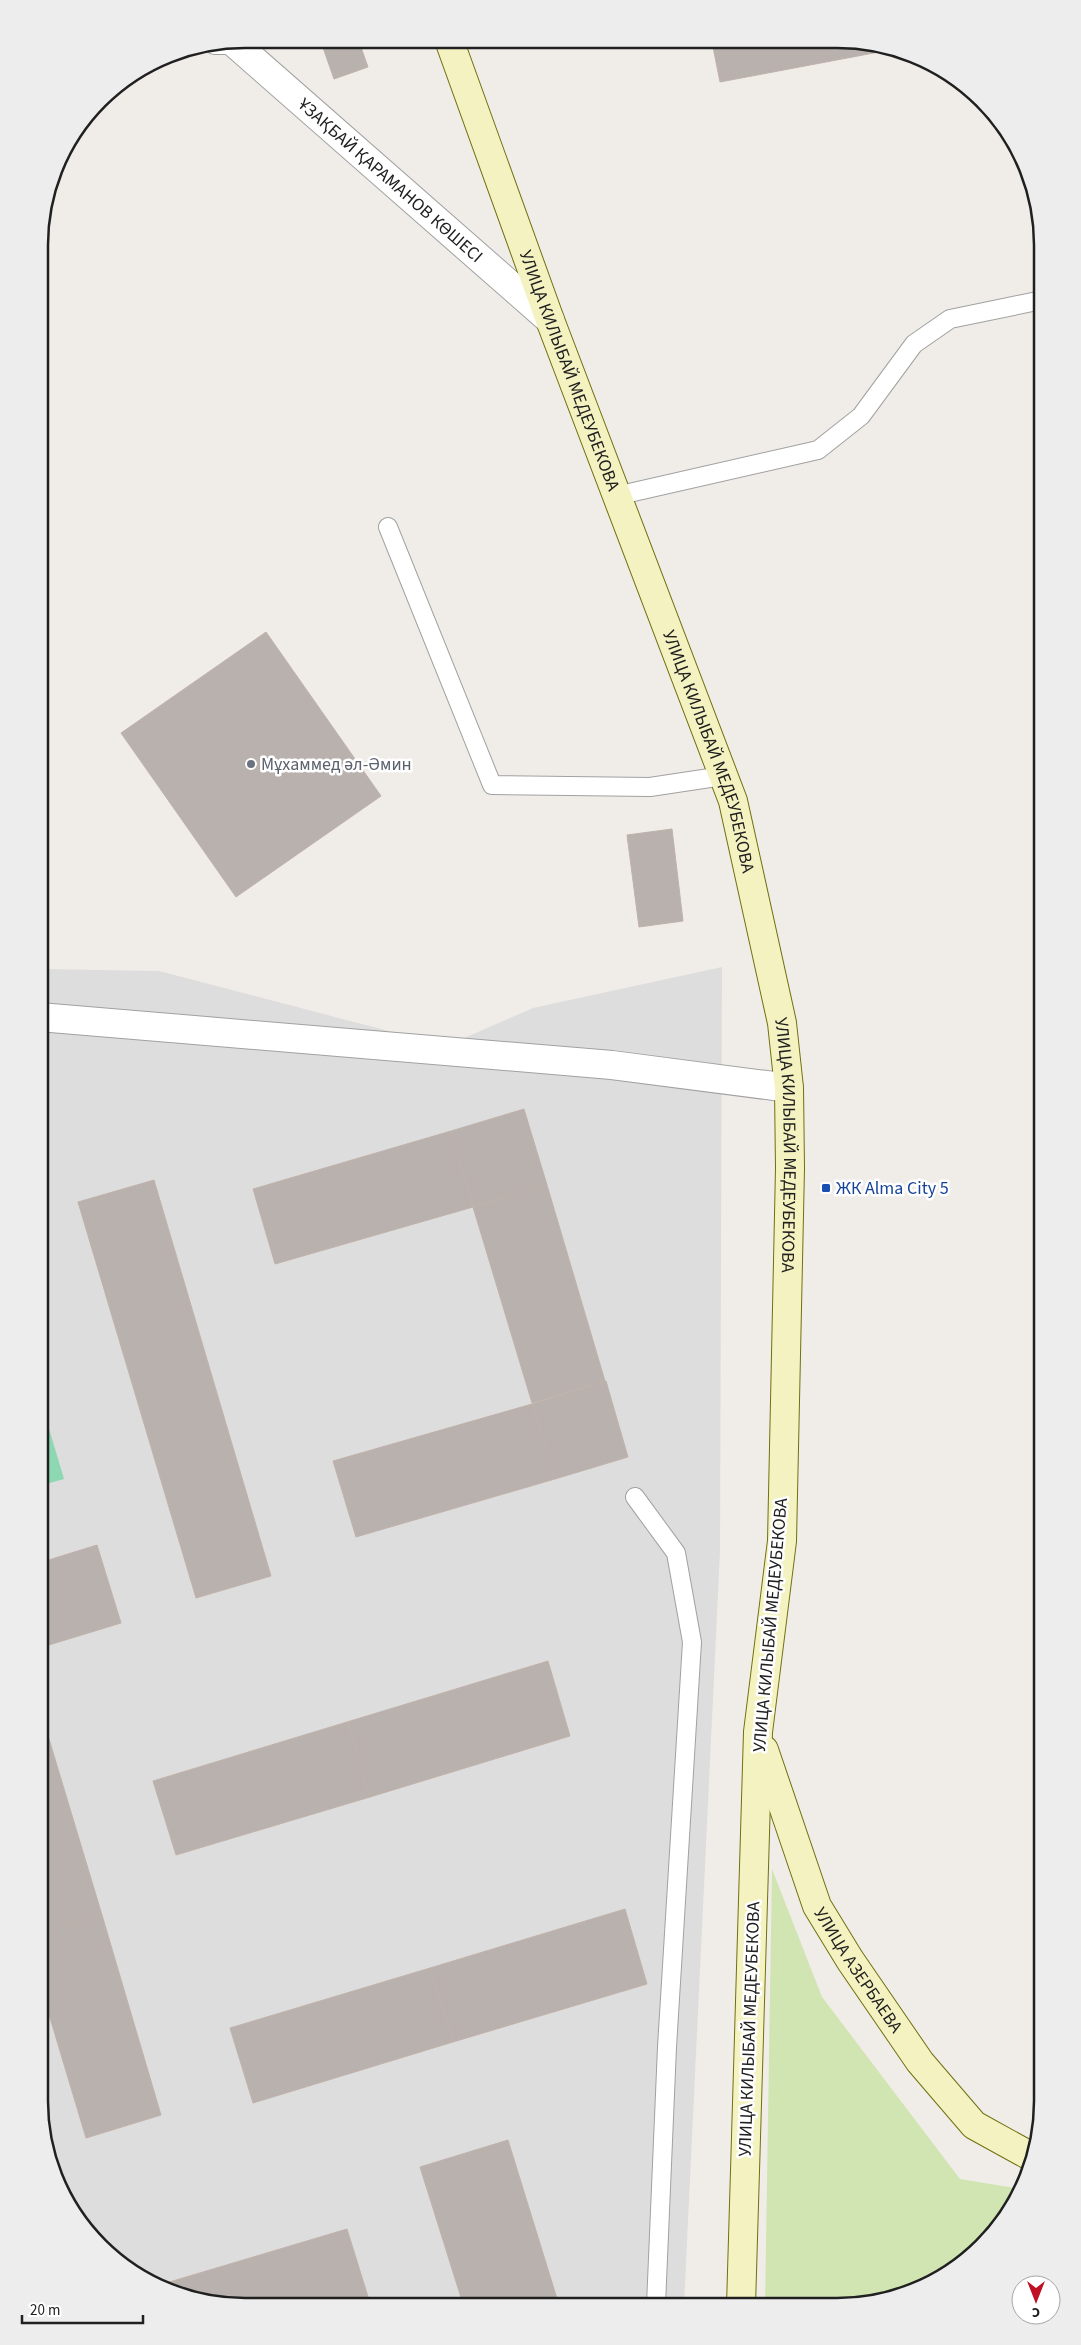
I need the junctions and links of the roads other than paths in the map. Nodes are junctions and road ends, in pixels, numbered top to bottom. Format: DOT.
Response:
graph roads {
  1 [pos="233,48"];
  2 [pos="452,48"];
  3 [pos="1034,302"];
  4 [pos="550,320"];
  5 [pos="616,496"];
  6 [pos="388,527"];
  7 [pos="723,776"];
  8 [pos="48,1018"];
  9 [pos="789,1088"];
  10 [pos="635,1497"];
  11 [pos="758,1732"];
  12 [pos="1026,2154"];
  13 [pos="656,2298"];
  14 [pos="741,2298"];
  1 -- 4 [label="street, ҰЗАҚБАЙ ҚАРАМАНОВ КӨШЕСІ"];
  2 -- 4 [label="main road, УЛИЦА КИЛЫБАЙ МЕДЕУБЕКОВА"];
  3 -- 5 [label="lane"];
  4 -- 5 [label="main road, УЛИЦА КИЛЫБАЙ МЕДЕУБЕКОВА"];
  5 -- 7 [label="main road, УЛИЦА КИЛЫБАЙ МЕДЕУБЕКОВА"];
  6 -- 7 [label="lane"];
  7 -- 9 [label="main road, УЛИЦА КИЛЫБАЙ МЕДЕУБЕКОВА"];
  8 -- 9 [label="street"];
  9 -- 11 [label="main road, УЛИЦА КИЛЫБАЙ МЕДЕУБЕКОВА"];
  10 -- 13 [label="lane"];
  11 -- 12 [label="main road, УЛИЦА АЗЕРБАЕВА"];
  11 -- 14 [label="main road, УЛИЦА КИЛЫБАЙ МЕДЕУБЕКОВА"];
}
